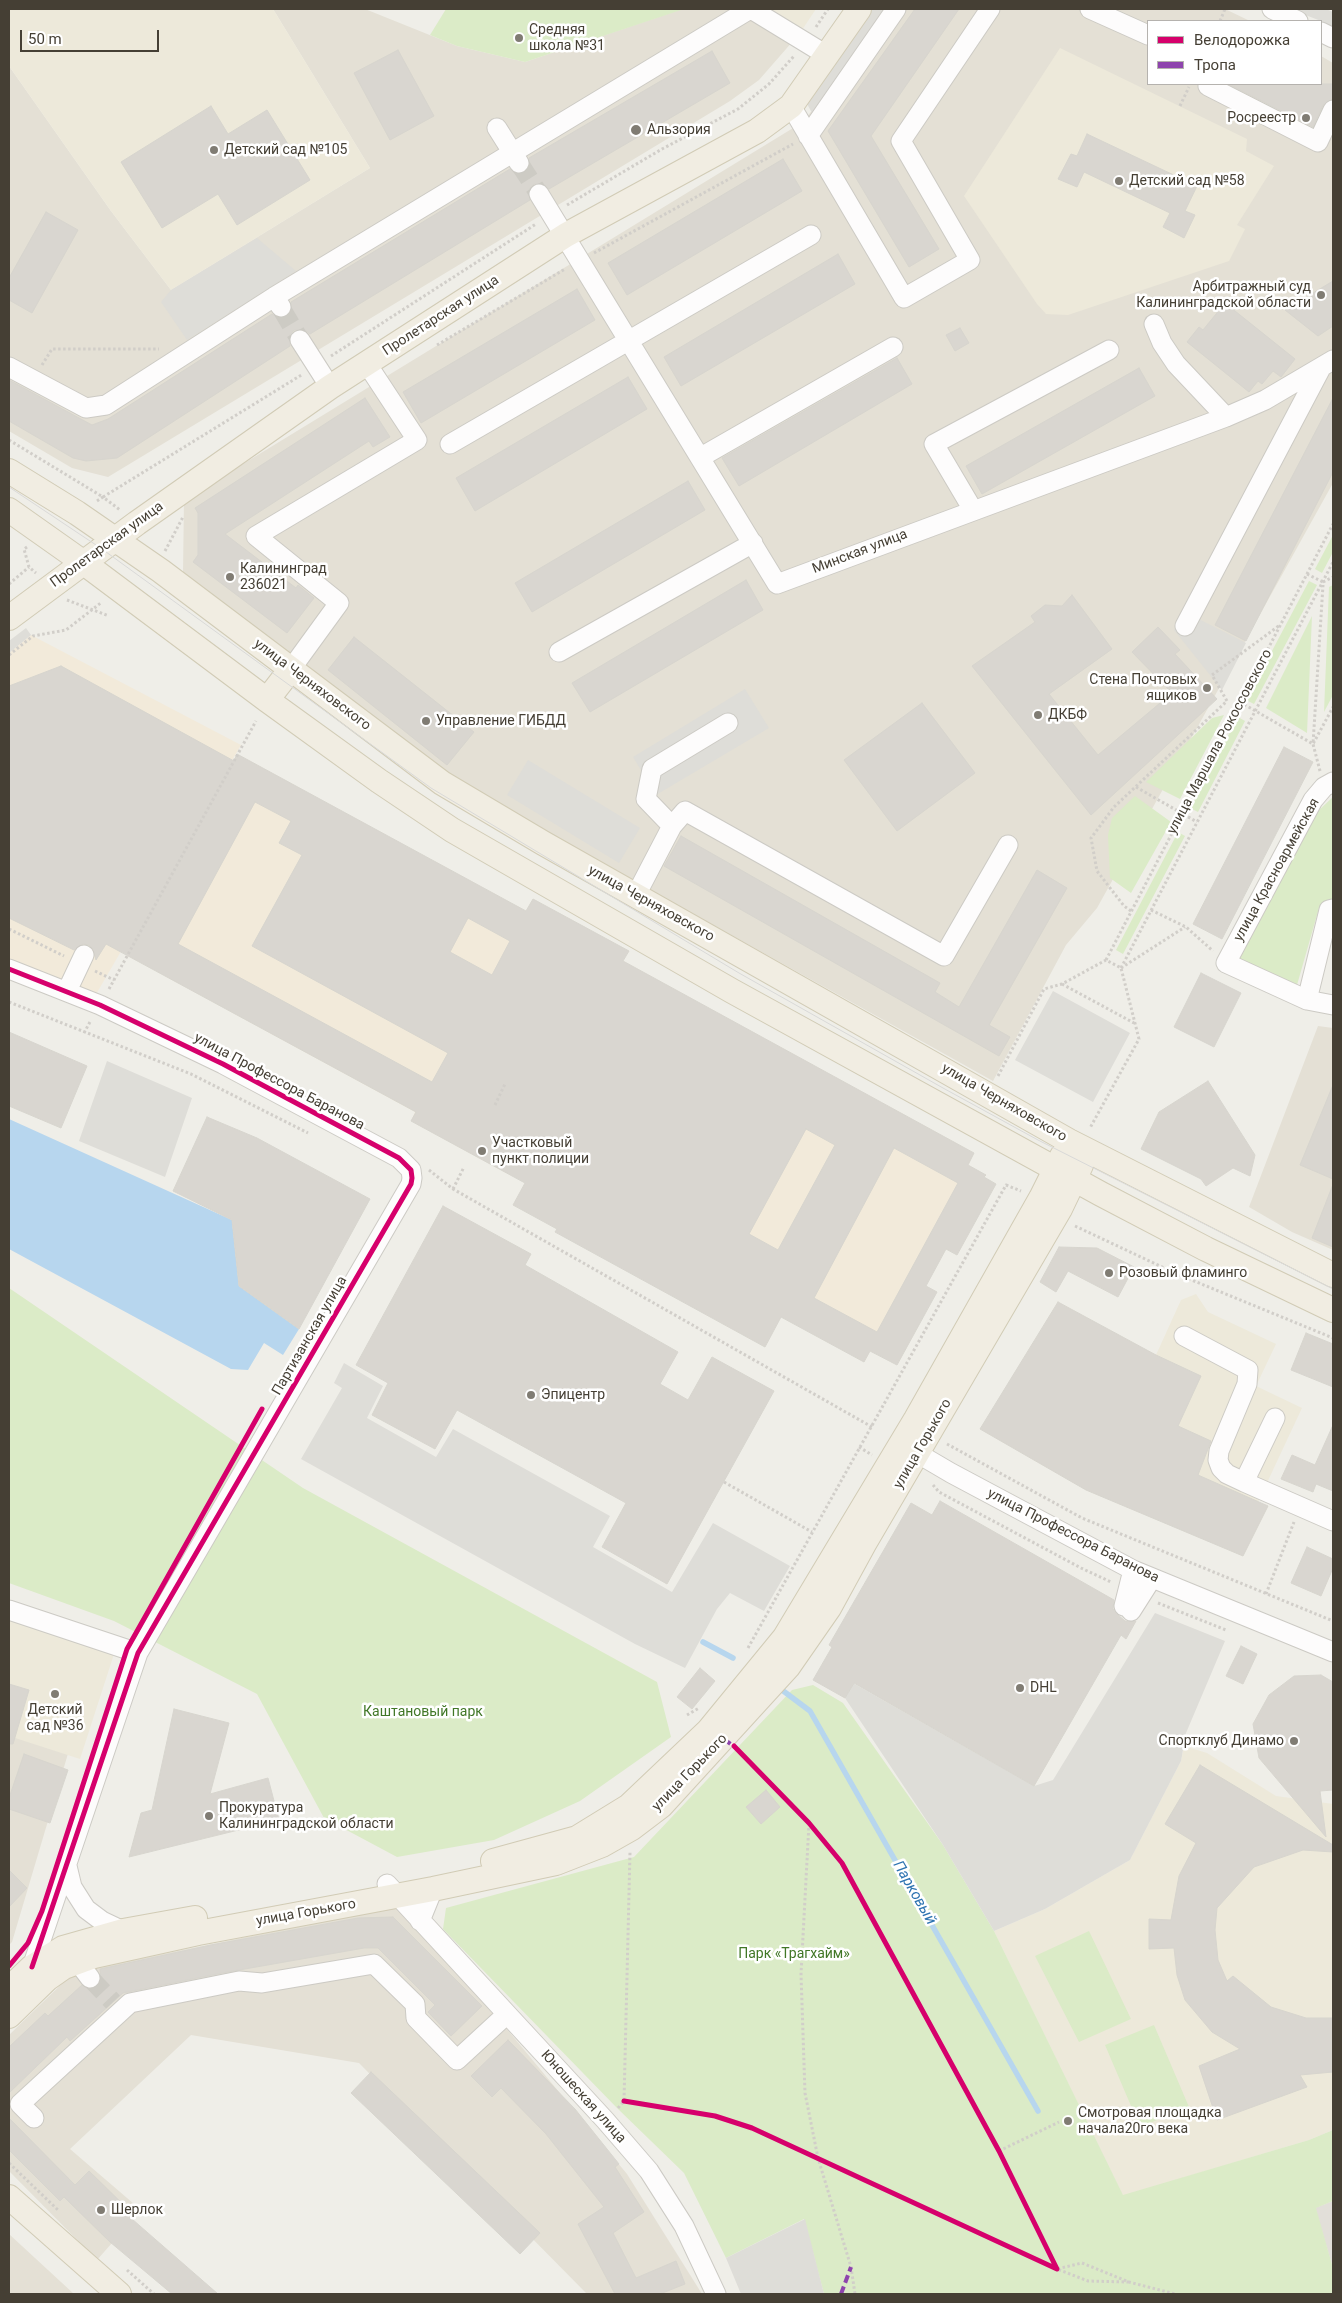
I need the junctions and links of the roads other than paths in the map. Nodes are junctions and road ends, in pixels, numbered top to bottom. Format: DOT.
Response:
graph roads {
  1 [pos="750,9"];
  2 [pos="859,9"];
  3 [pos="896,9"];
  4 [pos="990,9"];
  5 [pos="1090,9"];
  6 [pos="1272,9"];
  7 [pos="1296,20"];
  8 [pos="1147,35"];
  9 [pos="828,56"];
  10 [pos="1199,85"];
  11 [pos="791,106"];
  12 [pos="1333,110"];
  13 [pos="497,128"];
  14 [pos="808,136"];
  15 [pos="516,157"];
  16 [pos="539,194"];
  17 [pos="566,235"];
  18 [pos="811,235"];
  19 [pos="1154,324"];
  20 [pos="629,339"];
  21 [pos="300,340"];
  22 [pos="893,347"];
  23 [pos="1109,350"];
  24 [pos="367,364"];
  25 [pos="1327,364"];
  26 [pos="9,367"];
  27 [pos="330,388"];
  28 [pos="1226,417"];
  29 [pos="450,444"];
  30 [pos="700,457"];
  31 [pos="9,471"];
  32 [pos="9,510"];
  33 [pos="972,510"];
  34 [pos="115,539"];
  35 [pos="752,543"];
  36 [pos="84,563"];
  37 [pos="9,618"];
  38 [pos="1185,626"];
  39 [pos="559,652"];
  40 [pos="291,669"];
  41 [pos="267,700"];
  42 [pos="728,723"];
  43 [pos="1329,785"];
  44 [pos="672,826"];
  45 [pos="1008,845"];
  46 [pos="636,895"];
  47 [pos="1331,909"];
  48 [pos="82,959"];
  49 [pos="9,969"];
  50 [pos="66,991"];
  51 [pos="1307,1000"];
  52 [pos="1333,1005"];
  53 [pos="1083,1140"];
  54 [pos="1065,1174"];
  55 [pos="396,1210"];
  56 [pos="1333,1275"];
  57 [pos="1333,1310"];
  58 [pos="1184,1336"];
  59 [pos="1275,1418"];
  60 [pos="918,1453"];
  61 [pos="1244,1482"];
  62 [pos="1333,1522"];
  63 [pos="1133,1570"];
  64 [pos="1152,1578"];
  65 [pos="9,1610"];
  66 [pos="1333,1652"];
  67 [pos="138,1653"];
  68 [pos="67,1866"];
  69 [pos="433,1889"];
  70 [pos="392,1890"];
  71 [pos="420,1921"];
  72 [pos="123,1930"];
  73 [pos="32,1967"];
  74 [pos="9,1989"];
  75 [pos="507,2014"];
  76 [pos="9,2016"];
  77 [pos="34,2118"];
  78 [pos="9,2197"];
  79 [pos="115,2286"];
  80 [pos="716,2294"];
  1 -- 9 [label="street"];
  1 -- 15 [label="street"];
  2 -- 9 [label="main road, Пролетарская улица"];
  3 -- 14 [label="street"];
  4 -- 14 [label="street"];
  5 -- 8 [label="street"];
  6 -- 7 [label="street"];
  9 -- 11 [label="main road, Пролетарская улица"];
  10 -- 12 [label="street"];
  11 -- 14 [label="street"];
  11 -- 17 [label="main road, Пролетарская улица"];
  13 -- 15 [label="street"];
  15 -- 26 [label="street"];
  16 -- 17 [label="street, Минская улица"];
  17 -- 20 [label="street, Минская улица"];
  17 -- 24 [label="main road, Пролетарская улица"];
  18 -- 20 [label="street"];
  19 -- 28 [label="street"];
  20 -- 29 [label="street"];
  20 -- 30 [label="street, Минская улица"];
  21 -- 27 [label="street"];
  22 -- 30 [label="street"];
  23 -- 33 [label="street"];
  24 -- 27 [label="main road, Пролетарская улица"];
  24 -- 40 [label="street"];
  25 -- 28 [label="street, Минская улица"];
  25 -- 38 [label="street"];
  27 -- 34 [label="main road, Пролетарская улица"];
  28 -- 33 [label="street, Минская улица"];
  30 -- 35 [label="street, Минская улица"];
  31 -- 34 [label="main road, улица Черняховского"];
  32 -- 36 [label="main road"];
  33 -- 35 [label="street, Минская улица"];
  34 -- 36 [label="main road, Пролетарская улица"];
  34 -- 40 [label="main road, улица Черняховского"];
  35 -- 39 [label="street"];
  36 -- 37 [label="main road, Пролетарская улица"];
  36 -- 41 [label="main road"];
  40 -- 41 [label="main road"];
  40 -- 46 [label="main road, улица Черняховского"];
  41 -- 54 [label="main road"];
  42 -- 44 [label="street"];
  43 -- 51 [label="street, улица Красноармейская"];
  44 -- 45 [label="street"];
  44 -- 46 [label="street"];
  46 -- 53 [label="main road, улица Черняховского"];
  47 -- 51 [label="street"];
  48 -- 50 [label="street"];
  49 -- 50 [label="street, улица Профессора Баранова"];
  50 -- 55 [label="street, улица Профессора Баранова"];
  51 -- 52 [label="street"];
  53 -- 54 [label="main road, улица Горького"];
  53 -- 56 [label="main road, улица Черняховского"];
  54 -- 57 [label="main road"];
  54 -- 60 [label="main road, улица Горького"];
  55 -- 67 [label="street, Партизанская улица"];
  58 -- 61 [label="street"];
  59 -- 61 [label="street"];
  60 -- 63 [label="street, улица Профессора Баранова"];
  60 -- 69 [label="main road, улица Горького"];
  60 -- 70 [label="main road, улица Горького"];
  61 -- 62 [label="street"];
  63 -- 64 [label="street, улица Профессора Баранова"];
  63 -- 64 [label="street"];
  64 -- 66 [label="street, улица Профессора Баранова"];
  65 -- 67 [label="street"];
  67 -- 68 [label="street, Партизанская улица"];
  68 -- 72 [label="street"];
  68 -- 73 [label="street, Партизанская улица"];
  69 -- 70 [label="main road, улица Горького"];
  69 -- 71 [label="street"];
  70 -- 71 [label="street, Юношеская улица"];
  70 -- 72 [label="main road, улица Горького"];
  70 -- 76 [label="main road, улица Горького"];
  71 -- 75 [label="street, Юношеская улица"];
  72 -- 73 [label="main road, улица Горького"];
  73 -- 74 [label="main road, улица Горького"];
  75 -- 77 [label="street"];
  75 -- 80 [label="street, Юношеская улица"];
  78 -- 79 [label="main road"];
}
